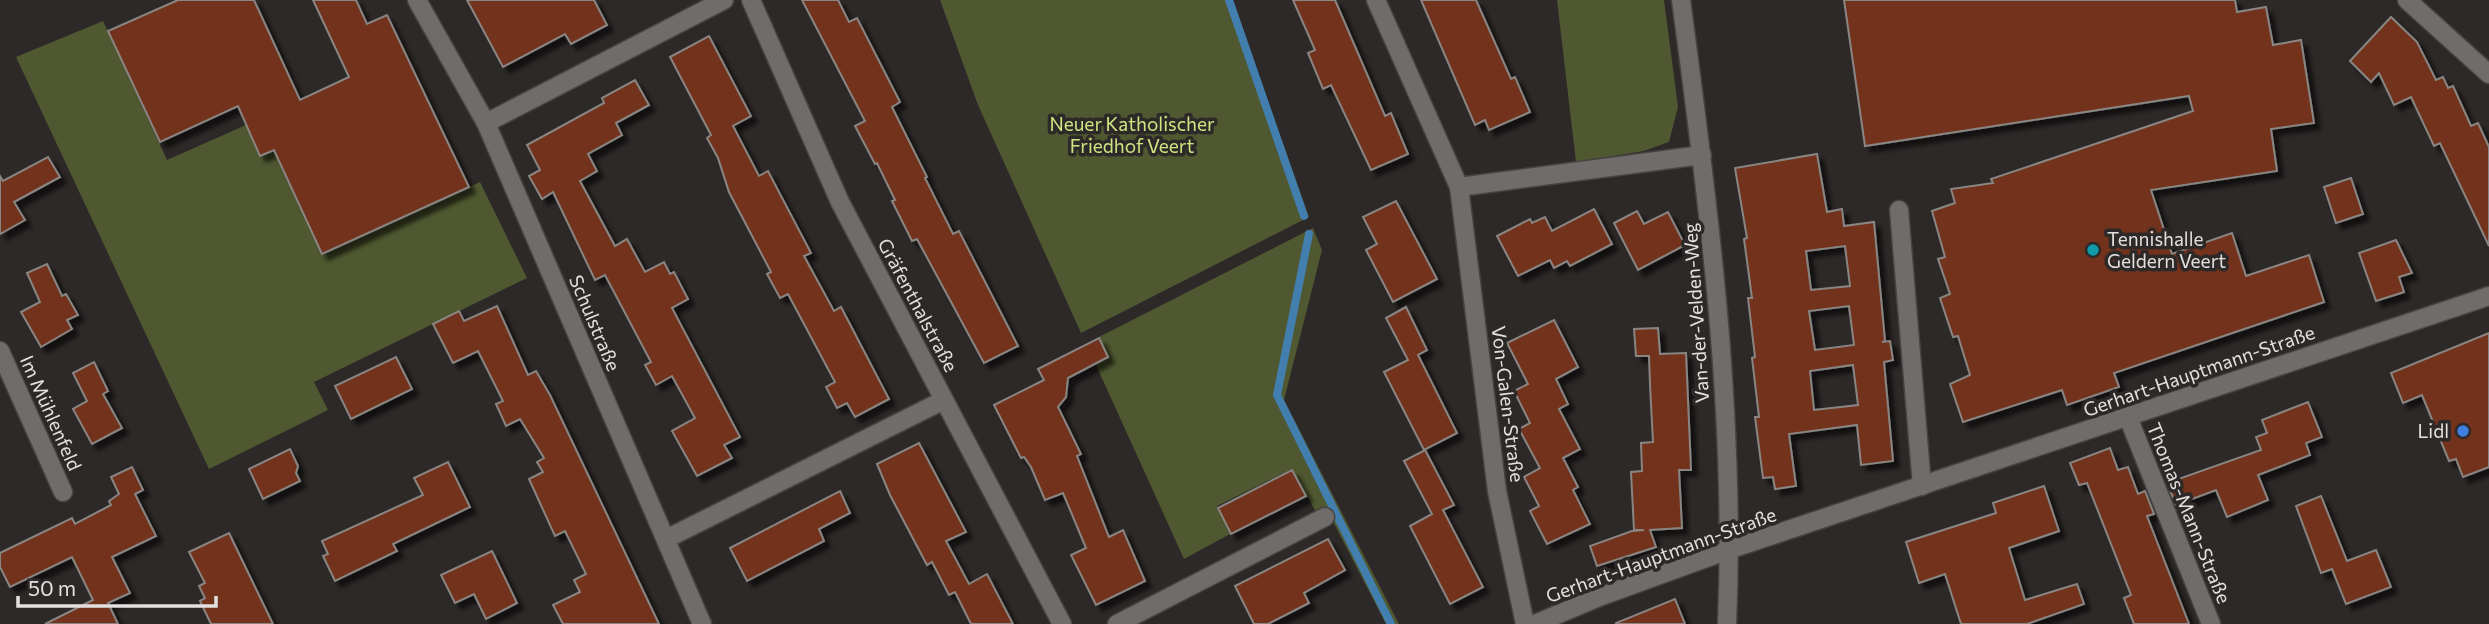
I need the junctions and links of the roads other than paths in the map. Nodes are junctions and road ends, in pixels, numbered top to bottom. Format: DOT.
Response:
graph roads {
  1 [pos="416,0"];
  2 [pos="724,0"];
  3 [pos="751,0"];
  4 [pos="1376,0"];
  5 [pos="1681,0"];
  6 [pos="2407,0"];
  7 [pos="2489,74"];
  8 [pos="486,123"];
  9 [pos="1702,155"];
  10 [pos="1459,187"];
  11 [pos="1899,210"];
  12 [pos="2489,296"];
  13 [pos="0,351"];
  14 [pos="944,400"];
  15 [pos="2128,417"];
  16 [pos="1922,486"];
  17 [pos="63,492"];
  18 [pos="1325,517"];
  19 [pos="666,539"];
  20 [pos="1731,549"];
  21 [pos="702,624"];
  22 [pos="1062,624"];
  23 [pos="1117,624"];
  24 [pos="1525,624"];
  25 [pos="1535,624"];
  26 [pos="1727,624"];
  27 [pos="2211,624"];
  1 -- 8 [label="street, Schulstraße"];
  2 -- 8 [label="street"];
  3 -- 14 [label="street, Gräfenthalstraße"];
  4 -- 10 [label="street, Von-Galen-Straße"];
  5 -- 9 [label="street, Van-der-Velden-Weg"];
  6 -- 7 [label="street"];
  8 -- 19 [label="street, Schulstraße"];
  9 -- 10 [label="street"];
  9 -- 20 [label="street, Van-der-Velden-Weg"];
  10 -- 24 [label="street, Von-Galen-Straße"];
  11 -- 16 [label="street"];
  12 -- 15 [label="street, Gerhart-Hauptmann-Straße"];
  13 -- 17 [label="street, Im Mühlenfeld"];
  14 -- 19 [label="street"];
  14 -- 22 [label="street, Gräfenthalstraße"];
  15 -- 16 [label="street, Gerhart-Hauptmann-Straße"];
  15 -- 27 [label="street, Thomas-Mann-Straße"];
  16 -- 20 [label="street, Gerhart-Hauptmann-Straße"];
  18 -- 23 [label="street"];
  19 -- 21 [label="street, Schulstraße"];
  20 -- 25 [label="street, Gerhart-Hauptmann-Straße"];
  20 -- 26 [label="street, Van-der-Velden-Weg"];
}
